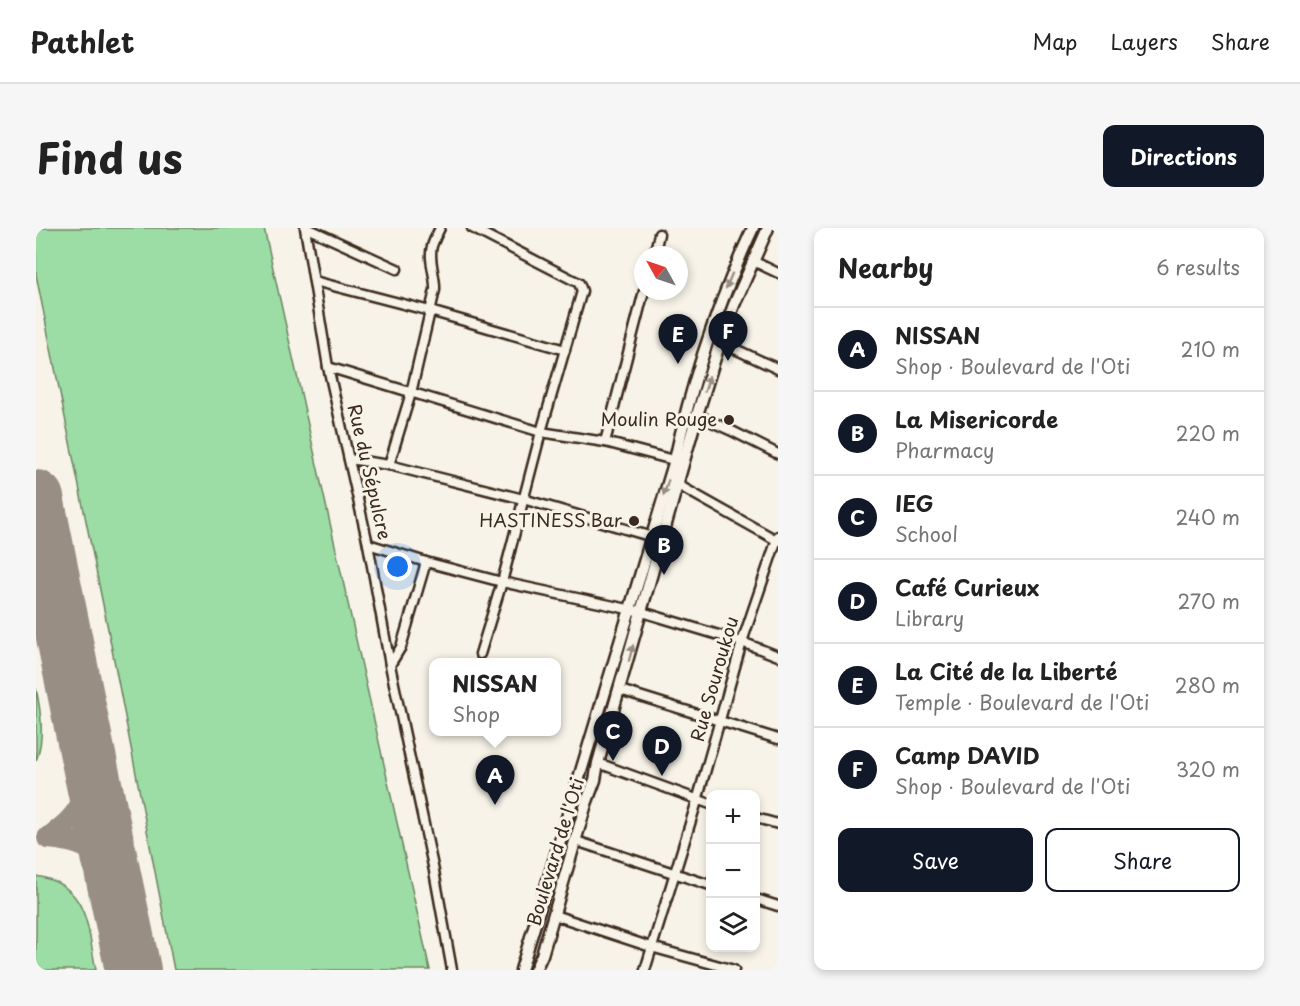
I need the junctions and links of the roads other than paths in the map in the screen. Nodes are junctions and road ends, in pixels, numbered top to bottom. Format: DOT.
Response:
graph roads {
  1 [pos="306,228"];
  2 [pos="440,228"];
  3 [pos="472,228"];
  4 [pos="753,228"];
  5 [pos="768,228"];
  6 [pos="659,234"];
  7 [pos="656,246"];
  8 [pos="753,261"];
  9 [pos="397,269"];
  10 [pos="778,273"];
  11 [pos="314,281"];
  12 [pos="642,300"];
  13 [pos="722,301"];
  14 [pos="734,305"];
  15 [pos="430,311"];
  16 [pos="720,342"];
  17 [pos="565,350"];
  18 [pos="328,367"];
  19 [pos="778,369"];
  20 [pos="411,393"];
  21 [pos="698,415"];
  22 [pos="541,432"];
  23 [pos="605,442"];
  24 [pos="778,454"];
  25 [pos="349,459"];
  26 [pos="680,461"];
  27 [pos="389,465"];
  28 [pos="678,485"];
  29 [pos="523,499"];
  30 [pos="657,538"];
  31 [pos="777,539"];
  32 [pos="368,543"];
  33 [pos="426,562"];
  34 [pos="502,582"];
  35 [pos="629,609"];
  36 [pos="642,612"];
  37 [pos="742,642"];
  38 [pos="480,654"];
  39 [pos="778,656"];
  40 [pos="390,665"];
  41 [pos="620,690"];
  42 [pos="720,720"];
  43 [pos="778,739"];
  44 [pos="598,763"];
  45 [pos="697,801"];
  46 [pos="706,803"];
  47 [pos="760,819"];
  48 [pos="778,824"];
  49 [pos="576,841"];
  50 [pos="674,873"];
  51 [pos="706,883"];
  52 [pos="760,900"];
  53 [pos="778,906"];
  54 [pos="554,915"];
  55 [pos="651,947"];
  56 [pos="452,970"];
  57 [pos="521,970"];
  58 [pos="536,970"];
  59 [pos="645,970"];
  60 [pos="734,970"];
  1 -- 9 [label="street"];
  1 -- 11 [label="street, Rue du Sépulcre"];
  2 -- 15 [label="street"];
  3 -- 17 [label="street"];
  4 -- 13 [label="main road, Boulevard de l'Oti, one-way"];
  5 -- 8 [label="main road, Boulevard de l'Oti"];
  6 -- 7 [label="street"];
  8 -- 10 [label="street"];
  8 -- 14 [label="main road, Boulevard de l'Oti"];
  11 -- 15 [label="street"];
  11 -- 18 [label="street, Rue du Sépulcre"];
  12 -- 23 [label="street"];
  13 -- 14 [label="main road"];
  13 -- 26 [label="main road, Boulevard de l'Oti"];
  14 -- 16 [label="main road, Boulevard de l'Oti"];
  15 -- 17 [label="street"];
  15 -- 20 [label="street"];
  16 -- 19 [label="street"];
  21 -- 16 [label="main road, Boulevard de l'Oti, one-way"];
  17 -- 22 [label="street"];
  18 -- 20 [label="street"];
  18 -- 25 [label="street, Rue du Sépulcre"];
  20 -- 22 [label="street"];
  20 -- 27 [label="street"];
  21 -- 24 [label="street"];
  21 -- 26 [label="main road, Boulevard de l'Oti"];
  22 -- 23 [label="street"];
  22 -- 29 [label="street"];
  23 -- 26 [label="street"];
  25 -- 27 [label="street"];
  25 -- 32 [label="street, Rue du Sépulcre"];
  26 -- 28 [label="main road, Boulevard de l'Oti"];
  26 -- 30 [label="main road, Boulevard de l'Oti, one-way"];
  27 -- 29 [label="street"];
  28 -- 30 [label="main road, Boulevard de l'Oti"];
  28 -- 31 [label="street"];
  29 -- 30 [label="street"];
  29 -- 34 [label="street"];
  30 -- 35 [label="main road, Boulevard de l'Oti"];
  30 -- 36 [label="main road, Boulevard de l'Oti"];
  31 -- 37 [label="street, Rue Souroukou"];
  32 -- 33 [label="street"];
  32 -- 40 [label="street, Rue du Sépulcre"];
  33 -- 34 [label="street"];
  33 -- 40 [label="street"];
  34 -- 35 [label="street"];
  34 -- 38 [label="street"];
  35 -- 36 [label="street"];
  35 -- 57 [label="main road, Boulevard de l'Oti"];
  36 -- 37 [label="street"];
  41 -- 36 [label="main road, Boulevard de l'Oti, one-way"];
  37 -- 39 [label="street"];
  37 -- 42 [label="street, Rue Souroukou"];
  40 -- 56 [label="street, Rue du Sépulcre"];
  41 -- 42 [label="street"];
  41 -- 44 [label="main road, Boulevard de l'Oti"];
  42 -- 43 [label="street"];
  42 -- 45 [label="street, Rue Souroukou"];
  44 -- 45 [label="street"];
  44 -- 49 [label="main road, Boulevard de l'Oti"];
  45 -- 46 [label="street"];
  45 -- 50 [label="street, Rue Souroukou"];
  47 -- 48 [label="street"];
  49 -- 50 [label="street"];
  49 -- 54 [label="main road, Boulevard de l'Oti"];
  50 -- 51 [label="street"];
  50 -- 55 [label="street, Rue Souroukou"];
  52 -- 53 [label="street"];
  54 -- 55 [label="street"];
  54 -- 58 [label="main road, Boulevard de l'Oti"];
  55 -- 59 [label="street, Rue Souroukou"];
  55 -- 60 [label="street"];
}
